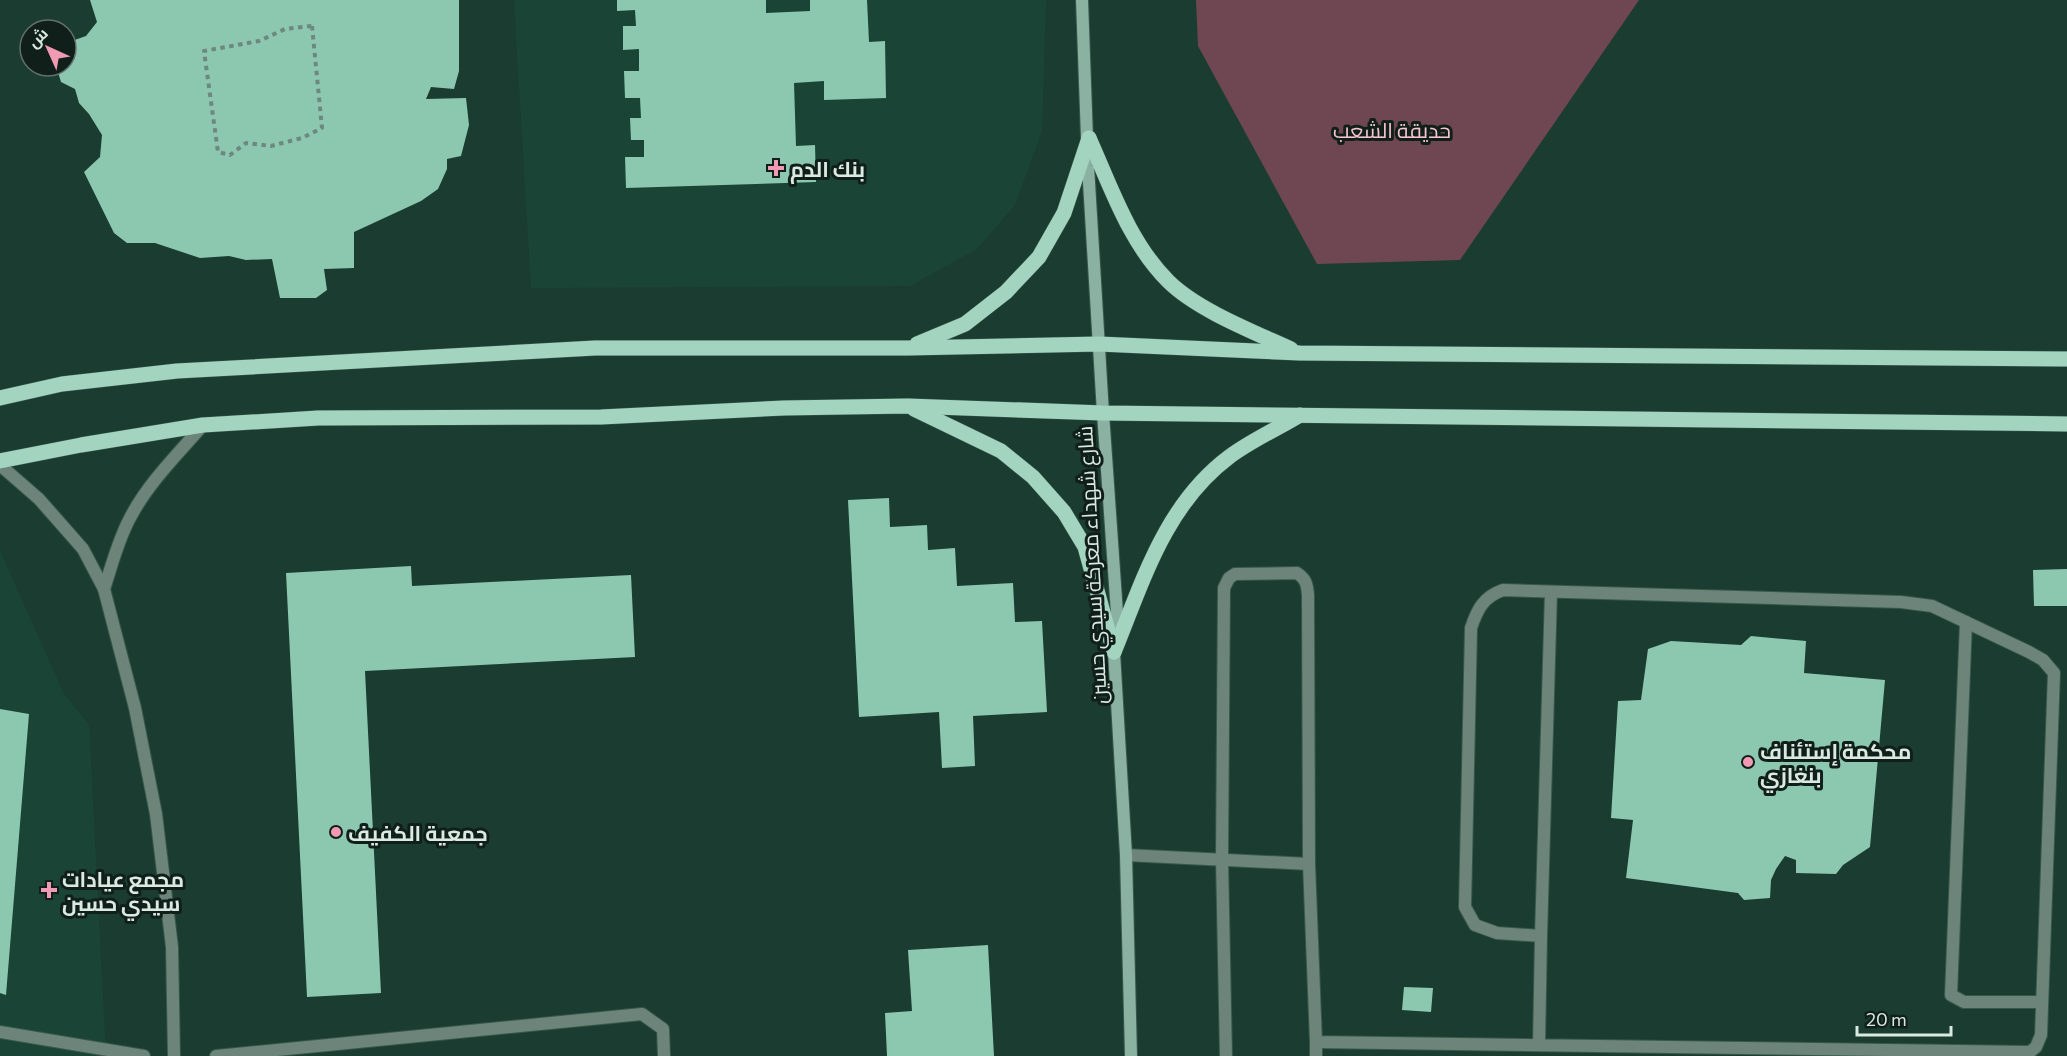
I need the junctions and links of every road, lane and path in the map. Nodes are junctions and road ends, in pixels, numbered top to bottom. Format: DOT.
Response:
graph roads {
  1 [pos="1083,0"];
  2 [pos="204,51"];
  3 [pos="1089,138"];
  4 [pos="1099,344"];
  5 [pos="908,348"];
  6 [pos="1300,353"];
  7 [pos="2067,359"];
  8 [pos="0,398"];
  9 [pos="908,406"];
  10 [pos="1103,413"];
  11 [pos="1302,414"];
  12 [pos="2067,424"];
  13 [pos="203,425"];
  14 [pos="0,463"];
  15 [pos="104,589"];
  16 [pos="1551,592"];
  17 [pos="1966,622"];
  18 [pos="1114,652"];
  19 [pos="1126,855"];
  20 [pos="1222,860"];
  21 [pos="1309,864"];
  22 [pos="1541,936"];
  23 [pos="2042,1002"];
  24 [pos="0,1032"];
  25 [pos="1316,1042"];
  26 [pos="1539,1045"];
  27 [pos="261,1054"];
  28 [pos="144,1056"];
  29 [pos="174,1056"];
  30 [pos="216,1056"];
  31 [pos="664,1056"];
  32 [pos="1131,1056"];
  33 [pos="1226,1056"];
  34 [pos="1316,1056"];
  1 -- 3 [label="main road, شارع شهداء معركة سيدي حسين"];
  2 -- 2 [label="path"];
  3 -- 4 [label="main road, شارع شهداء معركة سيدي حسين"];
  3 -- 5 [label="main road"];
  3 -- 6 [label="main road"];
  4 -- 5 [label="main road"];
  4 -- 6 [label="main road"];
  4 -- 10 [label="main road, شارع شهداء معركة سيدي حسين"];
  5 -- 8 [label="main road"];
  6 -- 7 [label="main road"];
  9 -- 10 [label="main road"];
  9 -- 13 [label="main road"];
  9 -- 18 [label="main road"];
  10 -- 11 [label="main road"];
  10 -- 18 [label="main road, شارع شهداء معركة سيدي حسين"];
  11 -- 12 [label="main road"];
  11 -- 18 [label="main road"];
  13 -- 14 [label="main road"];
  13 -- 15 [label="street"];
  14 -- 15 [label="street"];
  15 -- 29 [label="street"];
  16 -- 17 [label="street"];
  16 -- 22 [label="street"];
  16 -- 22 [label="street"];
  17 -- 23 [label="street"];
  17 -- 23 [label="street"];
  18 -- 19 [label="main road, شارع شهداء معركة سيدي حسين"];
  19 -- 20 [label="street"];
  19 -- 32 [label="main road, شارع شهداء معركة سيدي حسين"];
  20 -- 21 [label="street"];
  20 -- 21 [label="street"];
  20 -- 33 [label="street"];
  21 -- 25 [label="street"];
  22 -- 26 [label="street"];
  23 -- 26 [label="street"];
  24 -- 28 [label="street"];
  25 -- 26 [label="street"];
  25 -- 34 [label="street"];
  27 -- 30 [label="street"];
  27 -- 31 [label="street"];
}
